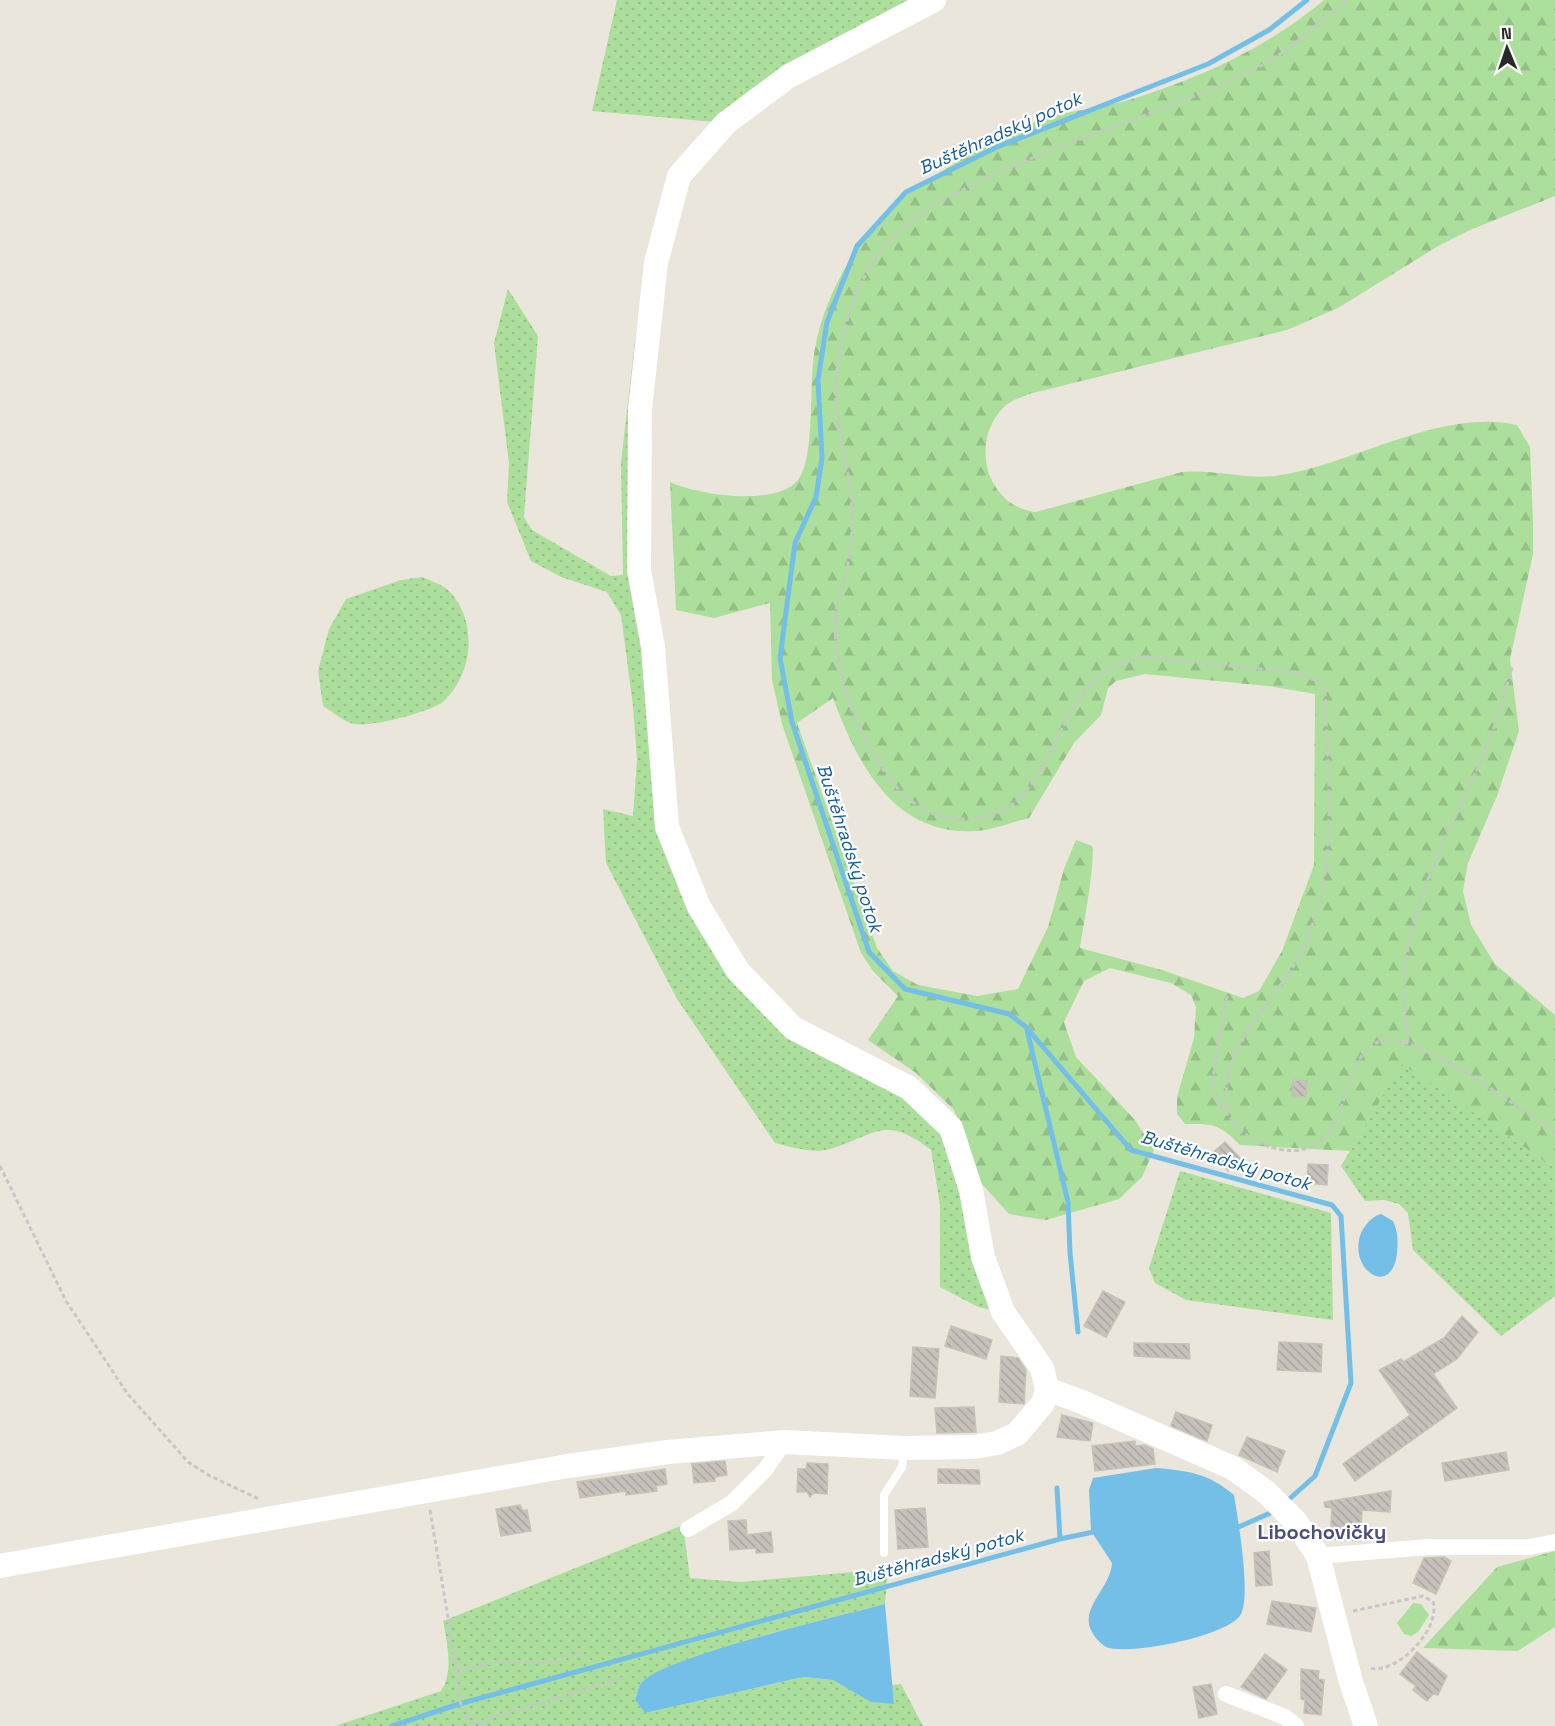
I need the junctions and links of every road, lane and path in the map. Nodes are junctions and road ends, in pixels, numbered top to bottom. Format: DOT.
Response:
graph roads {
  1 [pos="934,0"];
  2 [pos="1346,0"];
  3 [pos="1513,665"];
  4 [pos="1227,996"];
  5 [pos="1408,1042"];
  6 [pos="1228,1114"];
  7 [pos="1555,1132"];
  8 [pos="0,1166"];
  9 [pos="1047,1389"];
  10 [pos="784,1442"];
  11 [pos="904,1448"];
  12 [pos="427,1491"];
  13 [pos="286,1515"];
  14 [pos="688,1529"];
  15 [pos="1555,1542"];
  16 [pos="884,1553"];
  17 [pos="1318,1556"];
  18 [pos="0,1566"];
  19 [pos="1350,1612"];
  20 [pos="582,1652"];
  21 [pos="1365,1663"];
  22 [pos="457,1671"];
  23 [pos="627,1677"];
  24 [pos="1226,1694"];
  25 [pos="1296,1726"];
  26 [pos="1365,1726"];
  1 -- 9 [label="street"];
  2 -- 6 [label="path"];
  3 -- 5 [label="path"];
  4 -- 6 [label="path"];
  5 -- 6 [label="path"];
  5 -- 7 [label="path"];
  8 -- 13 [label="path"];
  9 -- 11 [label="street"];
  9 -- 17 [label="street"];
  10 -- 11 [label="street"];
  10 -- 12 [label="street"];
  10 -- 14 [label="street"];
  11 -- 16 [label="lane"];
  12 -- 13 [label="street"];
  12 -- 22 [label="path"];
  13 -- 18 [label="street"];
  15 -- 17 [label="street"];
  17 -- 26 [label="street"];
  19 -- 21 [label="path"];
  20 -- 22 [label="path"];
  22 -- 23 [label="path"];
  24 -- 25 [label="street"];
}
